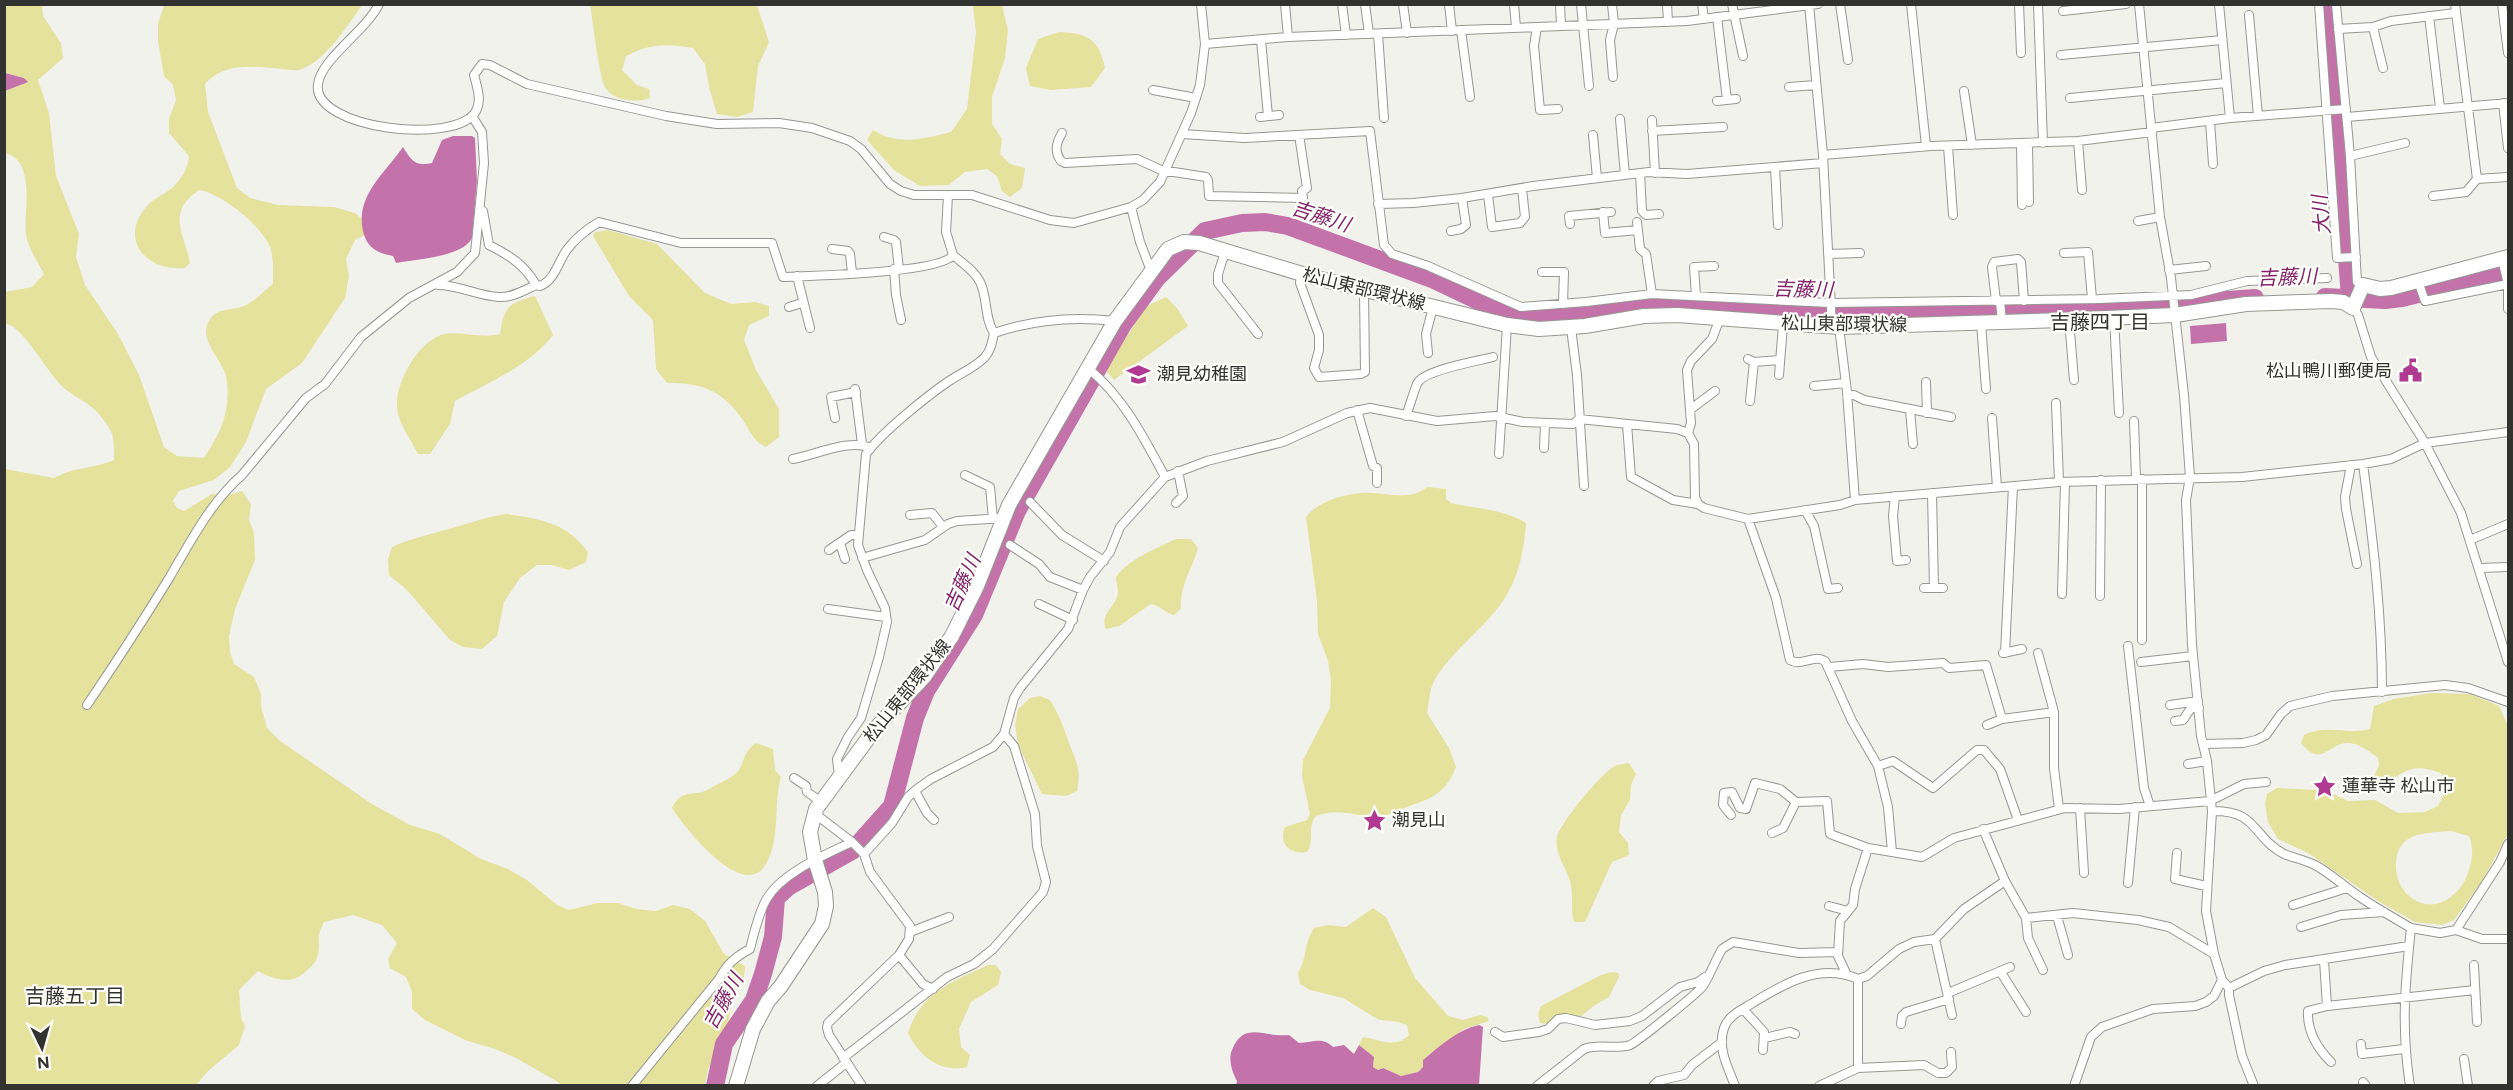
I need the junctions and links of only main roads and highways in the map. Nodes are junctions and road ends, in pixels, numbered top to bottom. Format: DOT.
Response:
graph roads {
  1 [pos="2505,260"];
  2 [pos="736,1086"];
  1 -- 2 [label="main road, 松山東部環状線"];
}
